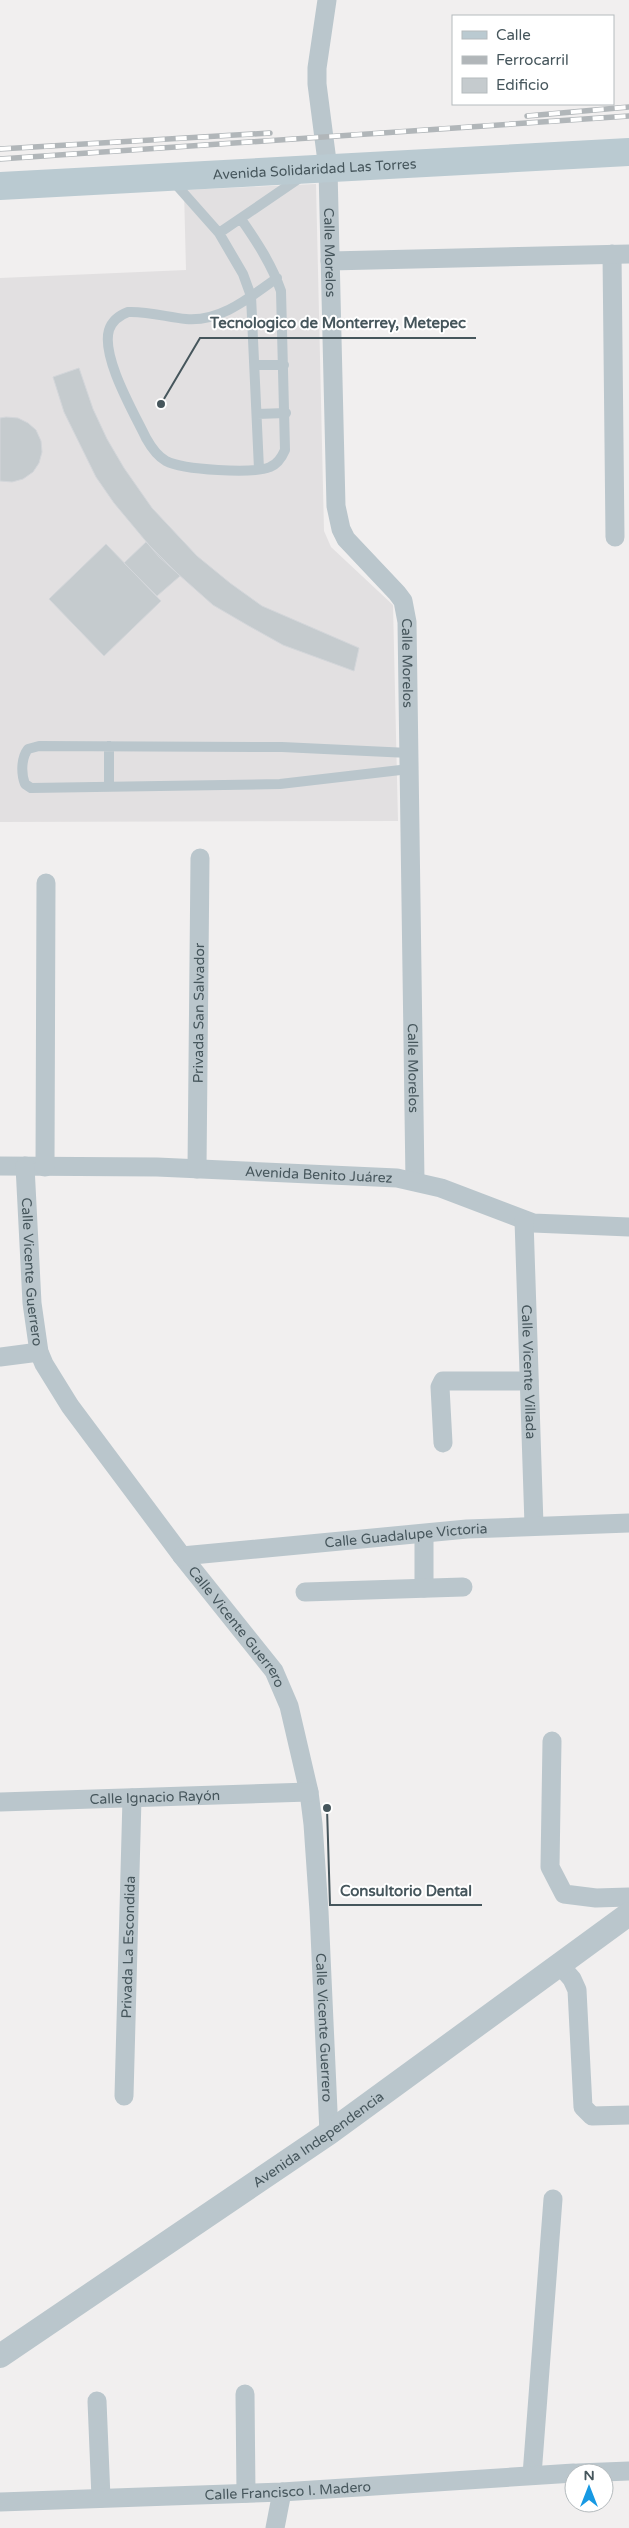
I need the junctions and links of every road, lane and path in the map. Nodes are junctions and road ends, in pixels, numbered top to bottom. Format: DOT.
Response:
graph roads {
  1 [pos="327,0"];
  2 [pos="629,152"];
  3 [pos="319,170"];
  4 [pos="170,178"];
  5 [pos="0,186"];
  6 [pos="241,219"];
  7 [pos="219,233"];
  8 [pos="620,254"];
  9 [pos="330,261"];
  10 [pos="277,278"];
  11 [pos="251,296"];
  12 [pos="255,364"];
  13 [pos="284,364"];
  14 [pos="286,413"];
  15 [pos="257,414"];
  16 [pos="259,469"];
  17 [pos="615,537"];
  18 [pos="109,746"];
  19 [pos="409,761"];
  20 [pos="110,787"];
  21 [pos="200,858"];
  22 [pos="46,883"];
  23 [pos="0,1166"];
  24 [pos="25,1166"];
  25 [pos="45,1167"];
  26 [pos="197,1169"];
  27 [pos="415,1180"];
  28 [pos="524,1220"];
  29 [pos="629,1227"];
  30 [pos="39,1352"];
  31 [pos="0,1357"];
  32 [pos="530,1381"];
  33 [pos="443,1443"];
  34 [pos="629,1522"];
  35 [pos="534,1525"];
  36 [pos="424,1534"];
  37 [pos="182,1556"];
  38 [pos="463,1587"];
  39 [pos="424,1588"];
  40 [pos="305,1592"];
  41 [pos="552,1741"];
  42 [pos="309,1792"];
  43 [pos="132,1798"];
  44 [pos="0,1802"];
  45 [pos="629,1896"];
  46 [pos="629,1914"];
  47 [pos="559,1964"];
  48 [pos="124,2096"];
  49 [pos="629,2115"];
  50 [pos="329,2133"];
  51 [pos="553,2199"];
  52 [pos="0,2356"];
  53 [pos="245,2394"];
  54 [pos="98,2401"];
  55 [pos="629,2470"];
  56 [pos="614,2471"];
  57 [pos="564,2473"];
  58 [pos="532,2475"];
  59 [pos="282,2492"];
  60 [pos="246,2493"];
  61 [pos="101,2498"];
  62 [pos="0,2502"];
  63 [pos="275,2528"];
  1 -- 3 [label="street, Calle Morelos"];
  2 -- 3 [label="main road, Avenida Solidaridad Las Torres"];
  3 -- 4 [label="main road, Avenida Solidaridad Las Torres"];
  3 -- 6 [label="lane"];
  3 -- 9 [label="street, Calle Morelos"];
  4 -- 5 [label="main road, Avenida Solidaridad Las Torres"];
  4 -- 7 [label="lane"];
  6 -- 7 [label="lane"];
  6 -- 10 [label="lane"];
  7 -- 11 [label="lane"];
  8 -- 9 [label="street"];
  8 -- 17 [label="street"];
  9 -- 19 [label="street, Calle Morelos"];
  10 -- 11 [label="lane"];
  10 -- 13 [label="lane"];
  11 -- 12 [label="lane"];
  11 -- 16 [label="lane"];
  12 -- 13 [label="lane"];
  12 -- 15 [label="lane"];
  13 -- 14 [label="lane"];
  14 -- 15 [label="lane"];
  14 -- 16 [label="lane"];
  15 -- 16 [label="lane"];
  18 -- 19 [label="lane"];
  18 -- 20 [label="lane"];
  18 -- 20 [label="lane"];
  19 -- 20 [label="lane"];
  19 -- 27 [label="street, Calle Morelos"];
  21 -- 26 [label="street, Privada San Salvador"];
  22 -- 25 [label="street"];
  23 -- 24 [label="street, Avenida Benito Juárez"];
  24 -- 25 [label="street, Avenida Benito Juárez"];
  24 -- 30 [label="street, Calle Vicente Guerrero"];
  25 -- 26 [label="street, Avenida Benito Juárez"];
  26 -- 27 [label="street, Avenida Benito Juárez"];
  27 -- 28 [label="street, Avenida Benito Juárez"];
  28 -- 29 [label="street, Avenida Benito Juárez"];
  28 -- 32 [label="street, Calle Vicente Villada"];
  30 -- 31 [label="street"];
  30 -- 37 [label="street, Calle Vicente Guerrero"];
  32 -- 33 [label="street"];
  32 -- 35 [label="street, Calle Vicente Villada"];
  34 -- 35 [label="street, Calle Guadalupe Victoria"];
  35 -- 36 [label="street, Calle Guadalupe Victoria"];
  36 -- 37 [label="street, Calle Guadalupe Victoria"];
  36 -- 39 [label="street"];
  37 -- 42 [label="street, Calle Vicente Guerrero"];
  38 -- 39 [label="street"];
  39 -- 40 [label="street"];
  41 -- 45 [label="street"];
  42 -- 43 [label="street, Calle Ignacio Rayón"];
  42 -- 50 [label="street, Calle Vicente Guerrero"];
  43 -- 44 [label="street, Calle Ignacio Rayón"];
  43 -- 48 [label="street, Privada La Escondida"];
  46 -- 47 [label="street, Avenida Independencia"];
  47 -- 49 [label="street"];
  47 -- 50 [label="street, Avenida Independencia"];
  50 -- 52 [label="street, Avenida Independencia"];
  51 -- 58 [label="street"];
  53 -- 60 [label="street"];
  54 -- 61 [label="street"];
  55 -- 56 [label="street"];
  57 -- 58 [label="street, Calle Francisco I. Madero"];
  58 -- 59 [label="street, Calle Francisco I. Madero"];
  59 -- 60 [label="street, Calle Francisco I. Madero"];
  59 -- 63 [label="street"];
  60 -- 61 [label="street, Calle Francisco I. Madero"];
  61 -- 62 [label="street, Calle Francisco I. Madero"];
}
